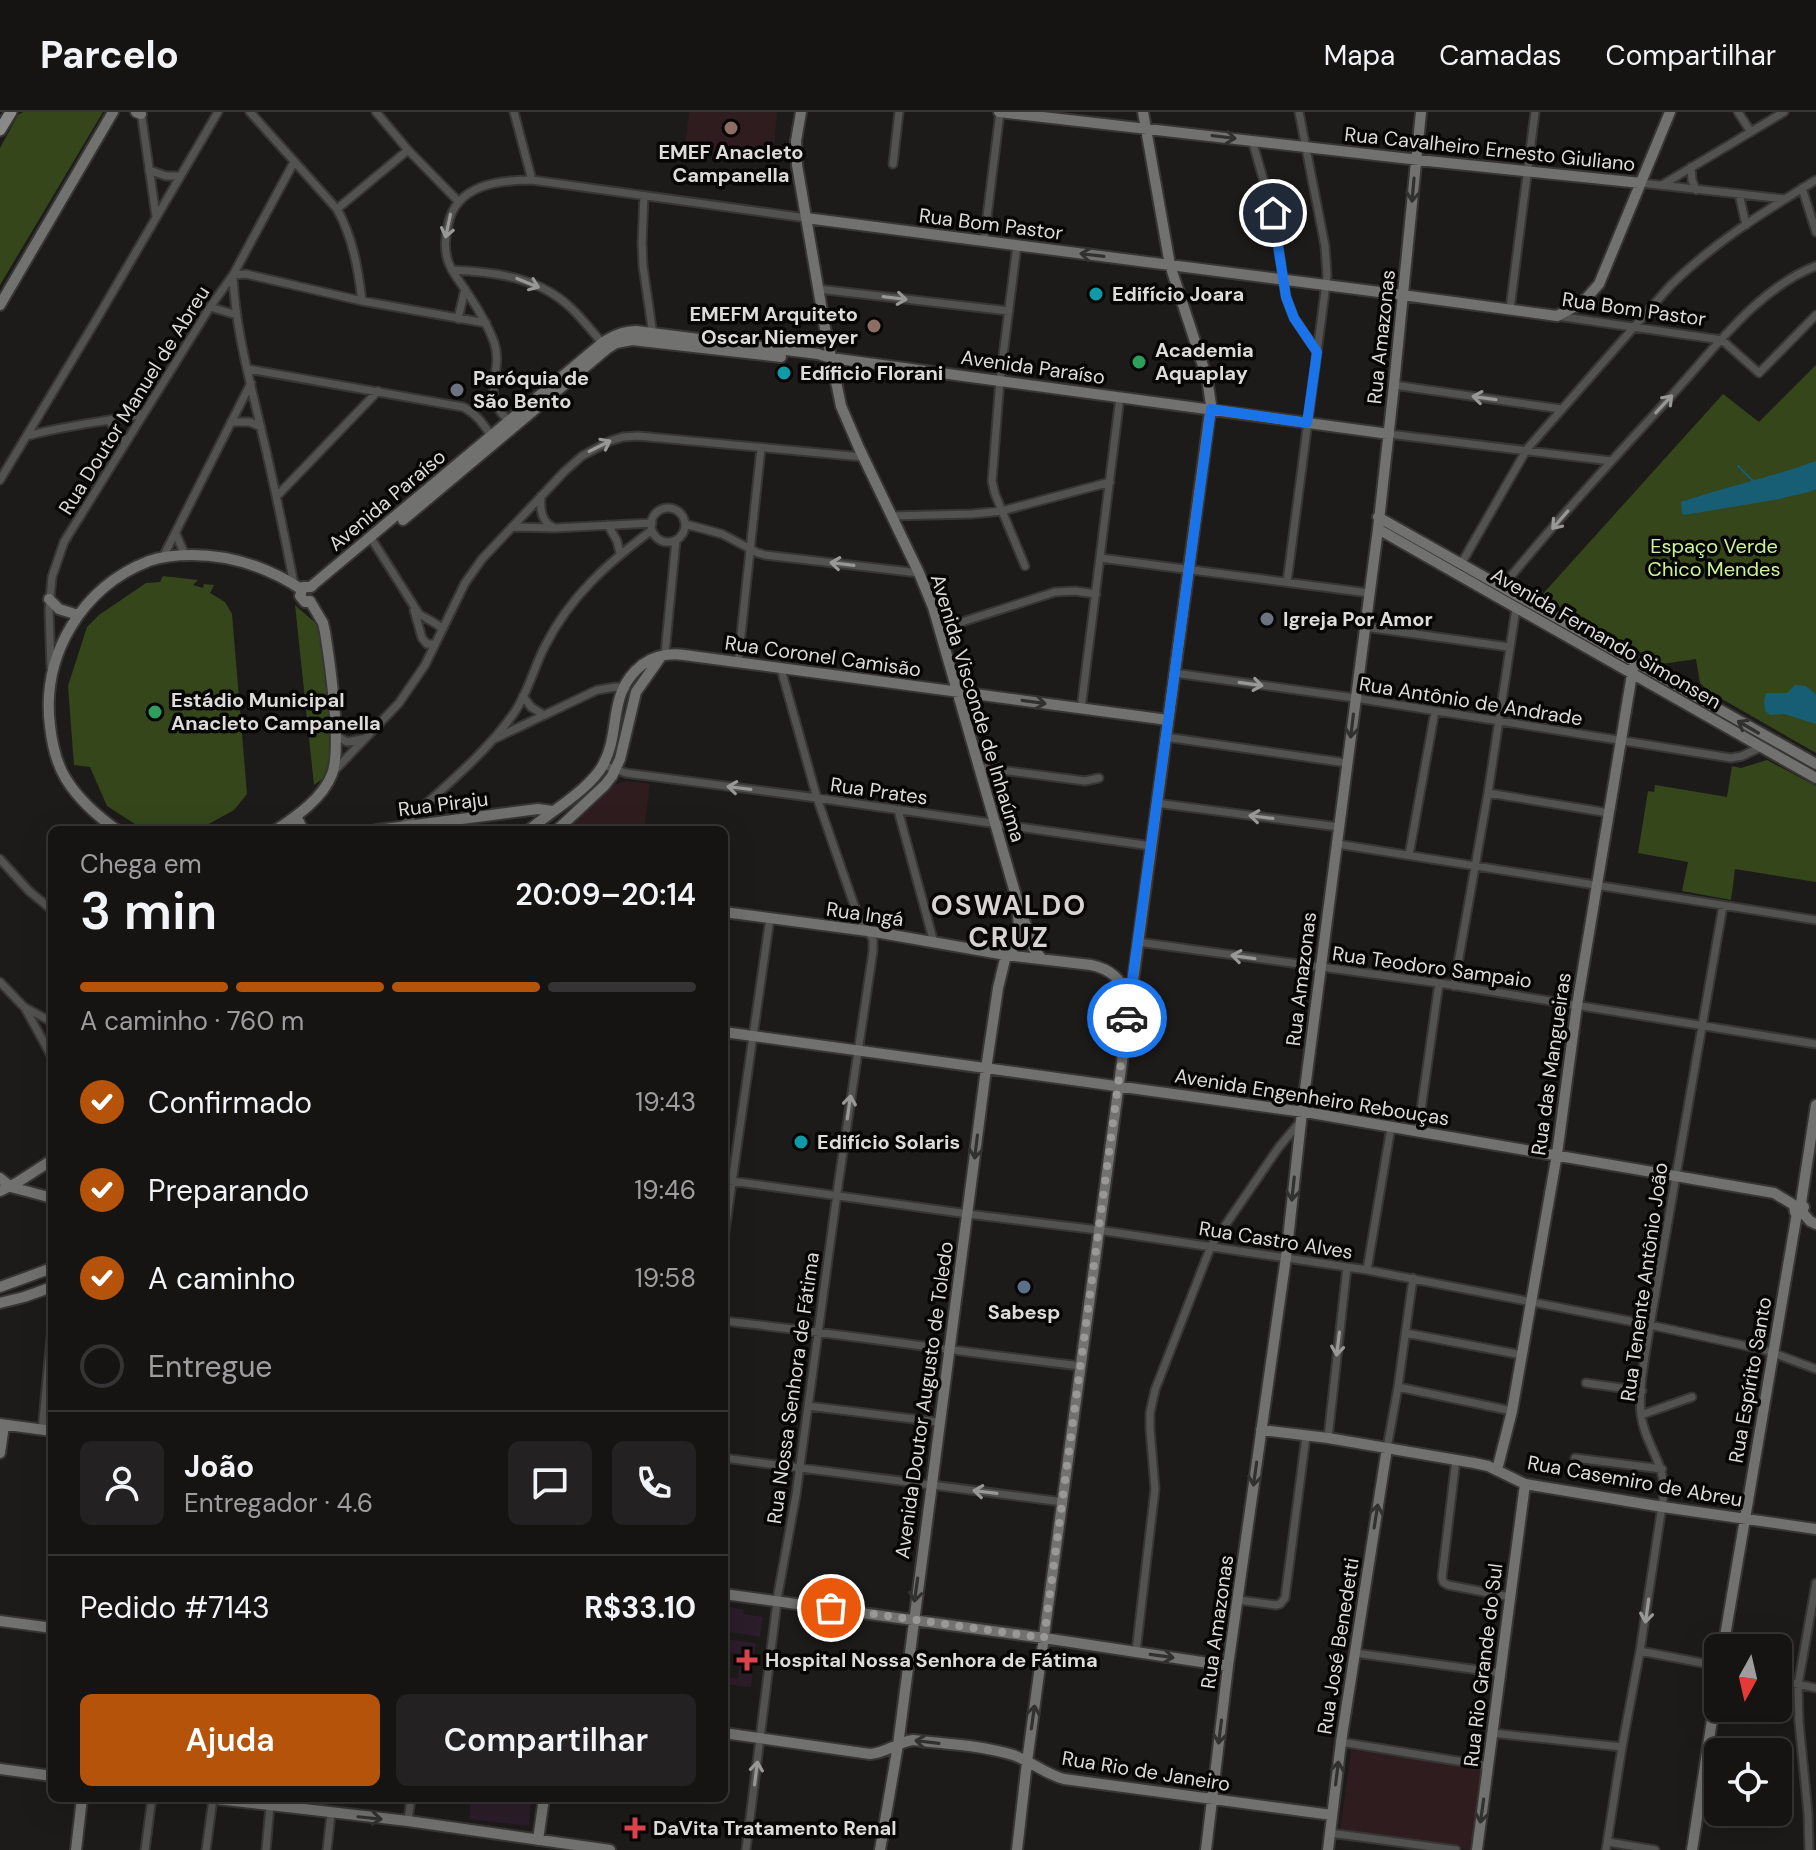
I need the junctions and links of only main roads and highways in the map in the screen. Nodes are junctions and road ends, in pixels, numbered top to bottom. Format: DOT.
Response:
graph roads {
  1 [pos="11,112"];
  2 [pos="0,130"];
  1 -- 2 [label="main road"];
}
